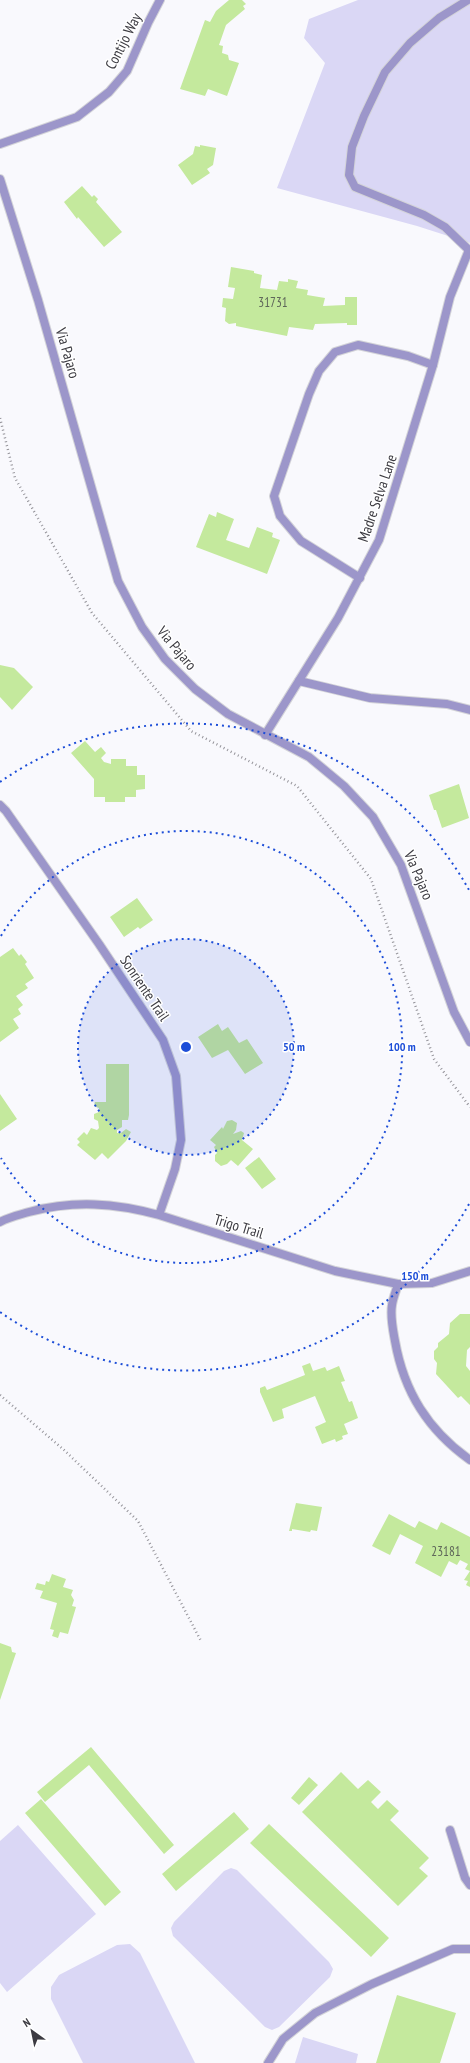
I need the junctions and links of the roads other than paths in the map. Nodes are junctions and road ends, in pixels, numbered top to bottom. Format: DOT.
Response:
graph roads {
  1 [pos="160,0"];
  2 [pos="468,0"];
  3 [pos="0,144"];
  4 [pos="0,179"];
  5 [pos="469,250"];
  6 [pos="433,365"];
  7 [pos="360,578"];
  8 [pos="299,681"];
  9 [pos="470,710"];
  10 [pos="265,735"];
  11 [pos="0,805"];
  12 [pos="470,1042"];
  13 [pos="160,1215"];
  14 [pos="0,1222"];
  15 [pos="470,1271"];
  16 [pos="398,1284"];
  17 [pos="470,1460"];
  18 [pos="450,1830"];
  19 [pos="470,1886"];
  20 [pos="470,1949"];
  21 [pos="268,2063"];
  1 -- 3 [label="street, Contijo Way"];
  2 -- 5 [label="street"];
  4 -- 10 [label="street, Via Pajaro"];
  5 -- 6 [label="street, Madre Selva Lane"];
  6 -- 7 [label="street, Madre Selva Lane"];
  6 -- 7 [label="street"];
  7 -- 8 [label="street, Madre Selva Lane"];
  8 -- 9 [label="street"];
  8 -- 10 [label="street, Madre Selva Lane"];
  10 -- 12 [label="street, Via Pajaro"];
  11 -- 13 [label="street, Sonriente Trail"];
  13 -- 14 [label="street, Trigo Trail"];
  13 -- 16 [label="street, Trigo Trail"];
  15 -- 16 [label="street, Trigo Trail"];
  16 -- 17 [label="street"];
  18 -- 19 [label="street"];
  20 -- 21 [label="street"];
}
